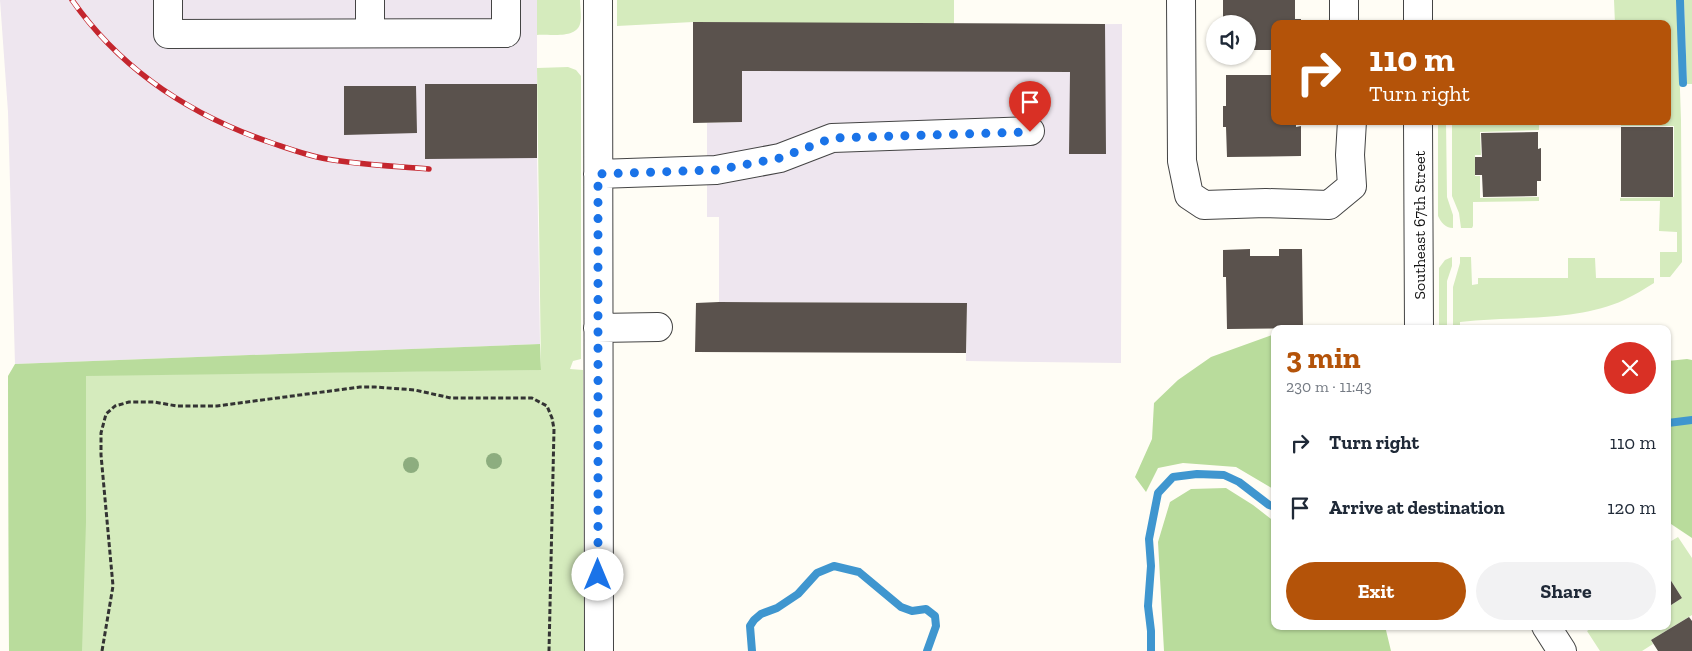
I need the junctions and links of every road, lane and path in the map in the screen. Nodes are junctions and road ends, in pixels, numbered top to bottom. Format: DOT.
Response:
graph roads {
  1 [pos="168,0"];
  2 [pos="370,0"];
  3 [pos="506,0"];
  4 [pos="598,0"];
  5 [pos="1181,0"];
  6 [pos="1344,0"];
  7 [pos="1418,0"];
  8 [pos="1344,20"];
  9 [pos="1418,20"];
  10 [pos="370,33"];
  11 [pos="1352,125"];
  12 [pos="1418,125"];
  13 [pos="1030,132"];
  14 [pos="598,174"];
  15 [pos="1419,325"];
  16 [pos="658,327"];
  17 [pos="598,328"];
  18 [pos="1549,630"];
  19 [pos="102,651"];
  20 [pos="549,651"];
  21 [pos="599,651"];
  22 [pos="1562,651"];
  1 -- 10 [label="street"];
  2 -- 10 [label="street"];
  3 -- 10 [label="street"];
  4 -- 14 [label="street"];
  5 -- 11 [label="street"];
  6 -- 8 [label="street"];
  7 -- 9 [label="street"];
  12 -- 15 [label="street, Southeast 67th Street"];
  13 -- 14 [label="street"];
  14 -- 17 [label="street"];
  16 -- 17 [label="street"];
  17 -- 21 [label="street"];
  18 -- 22 [label="street"];
  19 -- 20 [label="path"];
}
